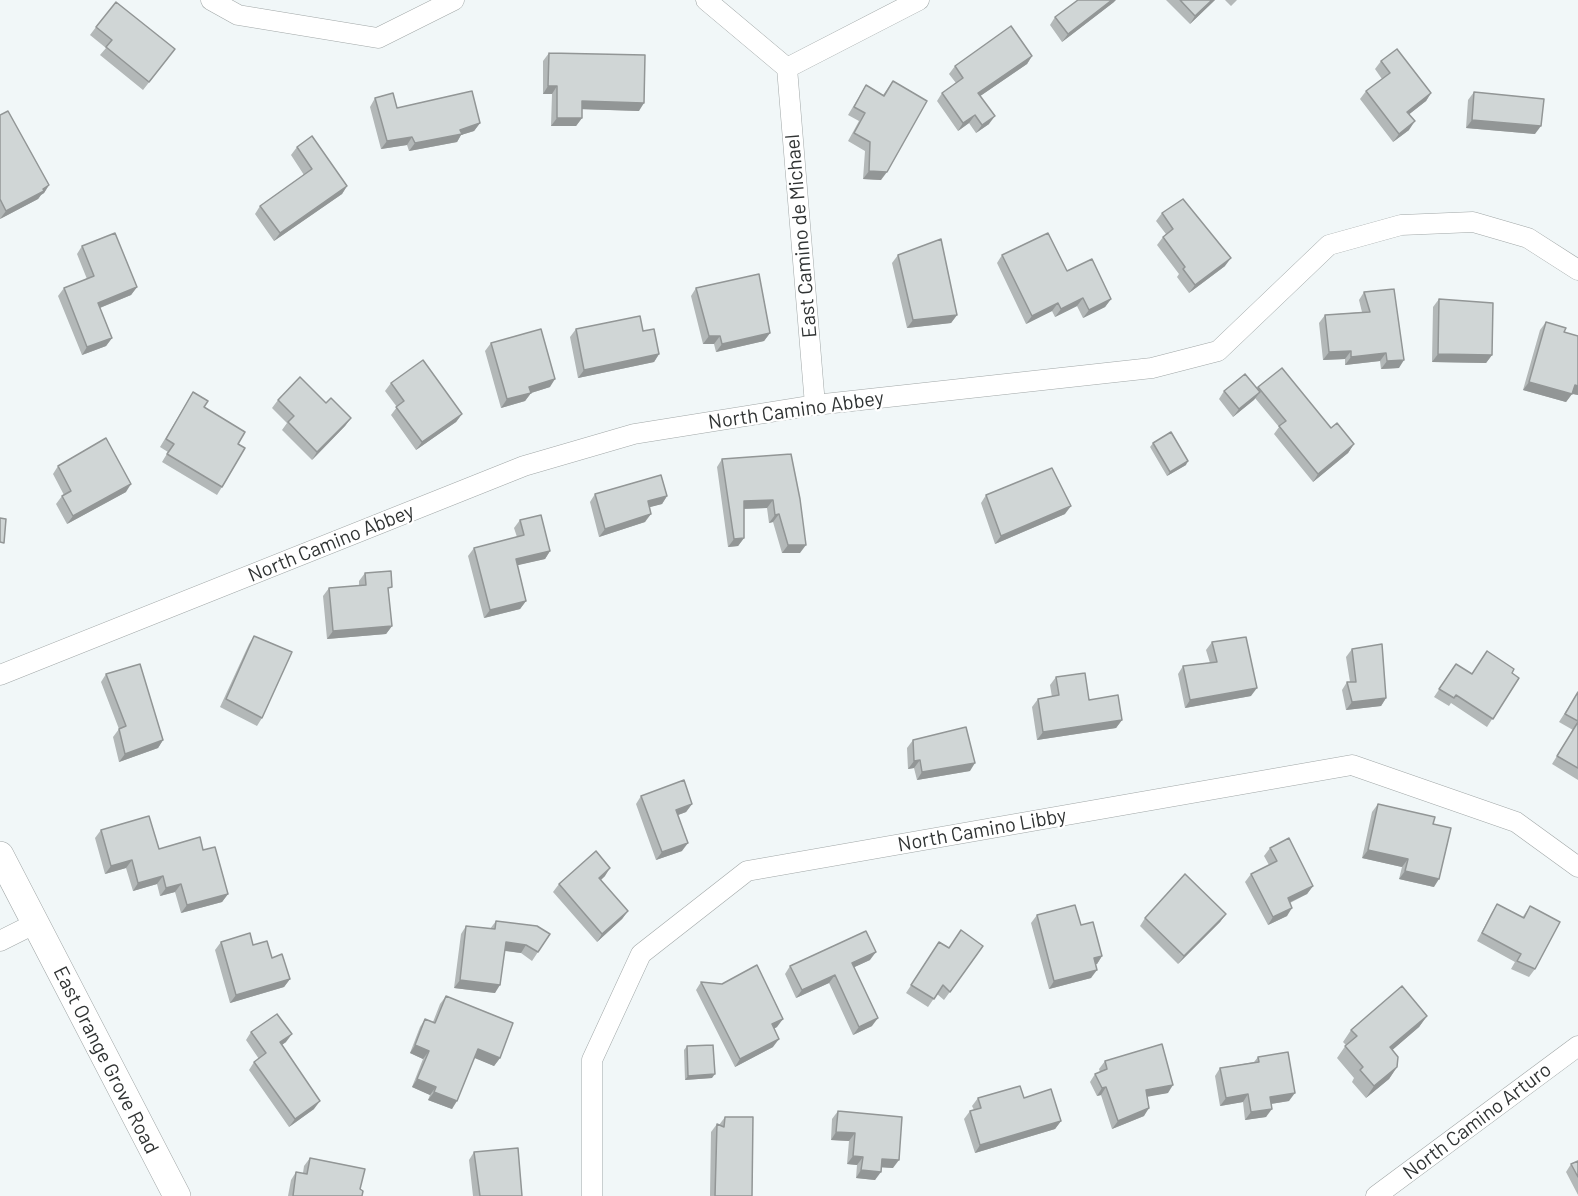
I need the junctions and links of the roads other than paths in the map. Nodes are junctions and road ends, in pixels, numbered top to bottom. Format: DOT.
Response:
graph roads {
  1 [pos="211,0"];
  2 [pos="454,0"];
  3 [pos="706,0"];
  4 [pos="919,0"];
  5 [pos="787,68"];
  6 [pos="1578,270"];
  7 [pos="815,405"];
  8 [pos="0,675"];
  9 [pos="0,855"];
  10 [pos="1578,867"];
  11 [pos="36,923"];
  12 [pos="0,940"];
  13 [pos="1578,1047"];
  14 [pos="177,1196"];
  15 [pos="592,1196"];
  16 [pos="1376,1196"];
  1 -- 2 [label="street"];
  3 -- 5 [label="street"];
  4 -- 5 [label="street"];
  5 -- 7 [label="street, East Camino de Michael"];
  6 -- 7 [label="street, North Camino Abbey"];
  7 -- 8 [label="street, North Camino Abbey"];
  9 -- 11 [label="main road, East Orange Grove Road"];
  10 -- 15 [label="street, North Camino Libby"];
  11 -- 12 [label="street"];
  11 -- 14 [label="main road, East Orange Grove Road"];
  13 -- 16 [label="street, North Camino Arturo"];
}
